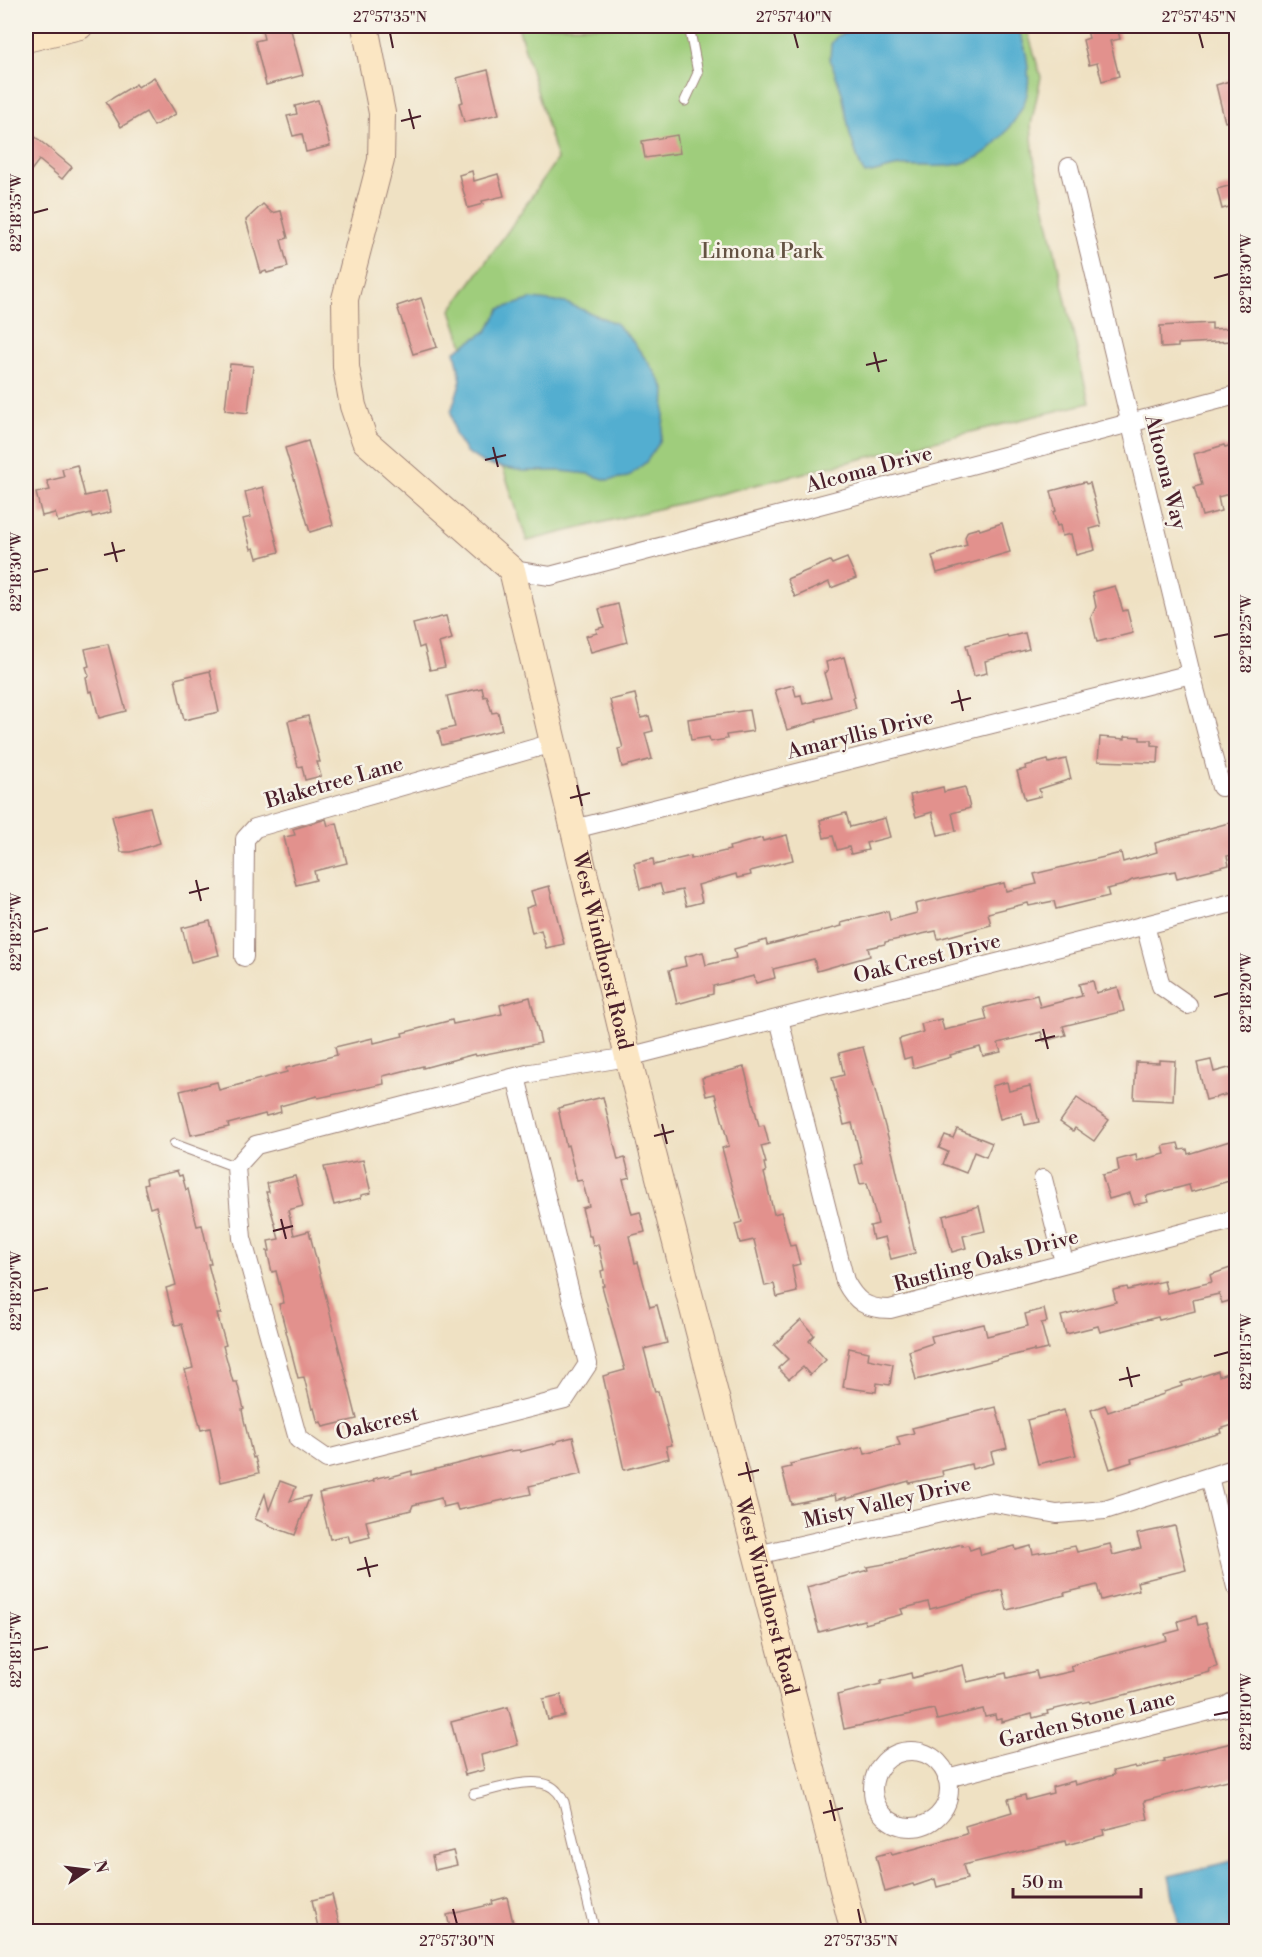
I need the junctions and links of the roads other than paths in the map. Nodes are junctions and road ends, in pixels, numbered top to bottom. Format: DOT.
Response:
graph roads {
  1 [pos="80,26"];
  2 [pos="365,26"];
  3 [pos="689,26"];
  4 [pos="26,39"];
  5 [pos="685,101"];
  6 [pos="1069,166"];
  7 [pos="1236,395"];
  8 [pos="1131,423"];
  9 [pos="512,570"];
  10 [pos="1191,674"];
  11 [pos="553,743"];
  12 [pos="1221,787"];
  13 [pos="574,829"];
  14 [pos="1236,902"];
  15 [pos="1145,926"];
  16 [pos="244,957"];
  17 [pos="1188,1005"];
  18 [pos="779,1018"];
  19 [pos="628,1057"];
  20 [pos="516,1077"];
  21 [pos="174,1144"];
  22 [pos="236,1167"];
  23 [pos="1043,1179"];
  24 [pos="1236,1219"];
  25 [pos="1064,1262"];
  26 [pos="1236,1468"];
  27 [pos="1209,1478"];
  28 [pos="757,1555"];
  29 [pos="1236,1587"];
  30 [pos="1236,1700"];
  31 [pos="947,1778"];
  32 [pos="474,1794"];
  33 [pos="595,1932"];
  34 [pos="854,1932"];
  1 -- 4 [label="street"];
  2 -- 9 [label="street"];
  3 -- 5 [label="lane"];
  6 -- 8 [label="street, Altoona Way"];
  7 -- 8 [label="street, Alcoma Drive"];
  8 -- 9 [label="street, Alcoma Drive"];
  8 -- 10 [label="street, Altoona Way"];
  9 -- 11 [label="street, West Windhorst Road"];
  10 -- 12 [label="street, Altoona Way"];
  10 -- 13 [label="street, Amaryllis Drive"];
  11 -- 13 [label="street, West Windhorst Road"];
  11 -- 16 [label="street, Blaketree Lane"];
  13 -- 19 [label="street, West Windhorst Road"];
  14 -- 15 [label="street, Oak Crest Drive"];
  15 -- 17 [label="street"];
  15 -- 18 [label="street, Oak Crest Drive"];
  18 -- 19 [label="street, Oak Crest Drive"];
  18 -- 25 [label="street, Rustling Oaks Drive"];
  19 -- 20 [label="street"];
  19 -- 28 [label="street, West Windhorst Road"];
  20 -- 22 [label="street"];
  20 -- 22 [label="street, Oakcrest"];
  21 -- 22 [label="lane"];
  23 -- 25 [label="street"];
  24 -- 25 [label="street, Rustling Oaks Drive"];
  26 -- 27 [label="street, Misty Valley Drive"];
  27 -- 28 [label="street, Misty Valley Drive"];
  27 -- 29 [label="street"];
  28 -- 34 [label="street, West Windhorst Road"];
  30 -- 31 [label="street, Garden Stone Lane"];
  31 -- 31 [label="street"];
  32 -- 33 [label="lane"];
}
